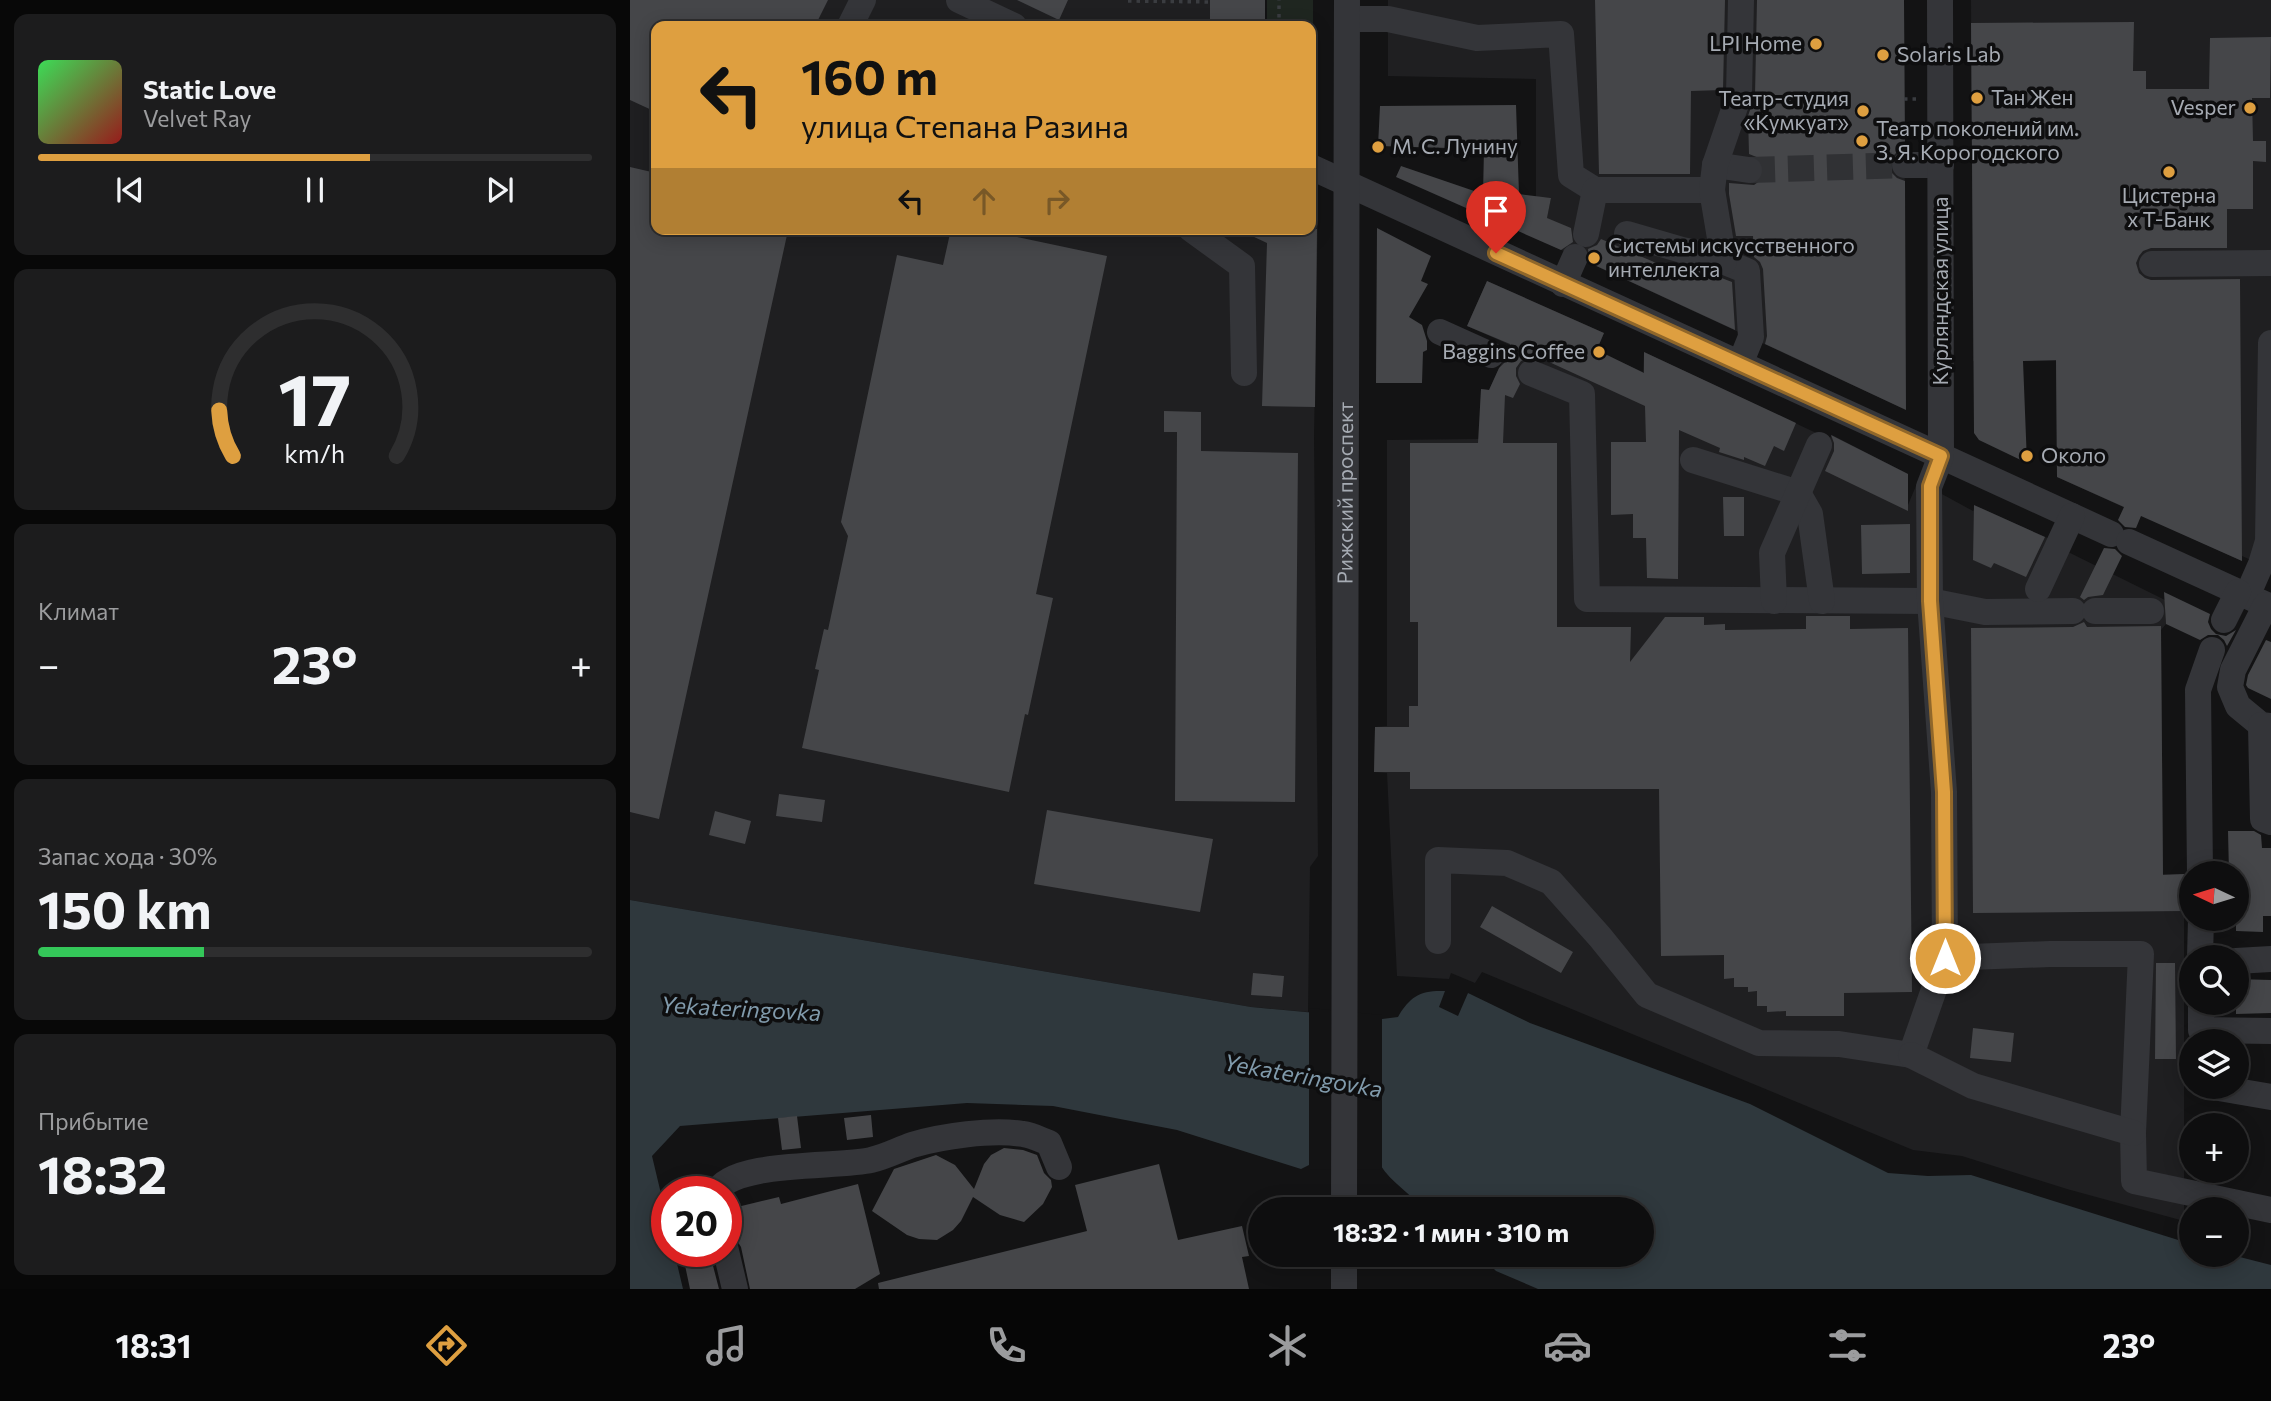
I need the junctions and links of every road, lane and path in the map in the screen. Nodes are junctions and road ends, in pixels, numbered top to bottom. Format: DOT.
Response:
graph roads {
  1 [pos="863,0"];
  2 [pos="959,0"];
  3 [pos="1279,0"];
  4 [pos="1741,0"];
  5 [pos="1940,0"];
  6 [pos="1128,1"];
  7 [pos="1206,1"];
  8 [pos="1347,10"];
  9 [pos="852,21"];
  10 [pos="1003,21"];
  11 [pos="1279,21"];
  12 [pos="1904,99"];
  13 [pos="1916,99"];
  14 [pos="1905,164"];
  15 [pos="1941,165"];
  16 [pos="1316,169"];
  17 [pos="1749,170"];
  18 [pos="1714,178"];
  19 [pos="1346,184"];
  20 [pos="1595,190"];
  21 [pos="1627,233"];
  22 [pos="1199,235"];
  23 [pos="1724,262"];
  24 [pos="2271,263"];
  25 [pos="2152,264"];
  26 [pos="1563,284"];
  27 [pos="1440,332"];
  28 [pos="2271,343"];
  29 [pos="1491,355"];
  30 [pos="1740,365"];
  31 [pos="1244,373"];
  32 [pos="1531,373"];
  33 [pos="1836,408"];
  34 [pos="1941,456"];
  35 [pos="1693,460"];
  36 [pos="2270,478"];
  37 [pos="1798,493"];
  38 [pos="2071,516"];
  39 [pos="2038,589"];
  40 [pos="2255,600"];
  41 [pos="1774,601"];
  42 [pos="1822,601"];
  43 [pos="1930,601"];
  44 [pos="2151,611"];
  45 [pos="2224,620"];
  46 [pos="2212,650"];
  47 [pos="2266,726"];
  48 [pos="2271,822"];
  49 [pos="2200,861"];
  50 [pos="1438,941"];
  51 [pos="1945,958"];
  52 [pos="2271,959"];
  53 [pos="2249,960"];
  54 [pos="2200,1015"];
  55 [pos="2271,1031"];
  56 [pos="1911,1055"];
  57 [pos="2249,1093"];
  58 [pos="2271,1097"];
  59 [pos="2133,1133"];
  60 [pos="1059,1167"];
  61 [pos="741,1176"];
  62 [pos="1345,1197"];
  63 [pos="2271,1210"];
  64 [pos="730,1267"];
  65 [pos="1344,1267"];
  66 [pos="735,1289"];
  67 [pos="1344,1289"];
  1 -- 9 [label="street"];
  2 -- 10 [label="street"];
  3 -- 11 [label="path"];
  4 -- 18 [label="street"];
  5 -- 15 [label="street, Курляндская улица"];
  6 -- 7 [label="path"];
  8 -- 19 [label="street, Рижский проспект"];
  8 -- 20 [label="street"];
  12 -- 13 [label="path"];
  14 -- 15 [label="street"];
  15 -- 34 [label="street, Курляндская улица"];
  16 -- 19 [label="street"];
  17 -- 18 [label="street"];
  18 -- 20 [label="street"];
  18 -- 23 [label="street"];
  19 -- 26 [label="street"];
  19 -- 62 [label="street, Рижский проспект"];
  20 -- 26 [label="street"];
  21 -- 23 [label="street"];
  22 -- 31 [label="street"];
  23 -- 30 [label="street"];
  24 -- 25 [label="street"];
  26 -- 30 [label="street"];
  27 -- 29 [label="street"];
  28 -- 36 [label="street"];
  30 -- 33 [label="street"];
  32 -- 41 [label="street"];
  33 -- 34 [label="street"];
  33 -- 37 [label="street"];
  34 -- 38 [label="street"];
  34 -- 43 [label="street, Курляндская улица"];
  35 -- 37 [label="street"];
  36 -- 40 [label="street"];
  37 -- 41 [label="street"];
  37 -- 42 [label="street"];
  38 -- 39 [label="street"];
  38 -- 40 [label="street"];
  40 -- 45 [label="street"];
  40 -- 47 [label="street"];
  41 -- 42 [label="street"];
  42 -- 43 [label="street"];
  43 -- 44 [label="street"];
  43 -- 51 [label="street, Курляндская улица"];
  46 -- 49 [label="street"];
  47 -- 48 [label="street"];
  50 -- 56 [label="street"];
  51 -- 56 [label="street, Курляндская улица"];
  51 -- 59 [label="street"];
  52 -- 53 [label="street"];
  54 -- 55 [label="street"];
  56 -- 59 [label="street"];
  57 -- 58 [label="street"];
  59 -- 63 [label="street"];
  60 -- 61 [label="street"];
  64 -- 66 [label="street"];
  65 -- 67 [label="street"];
}
